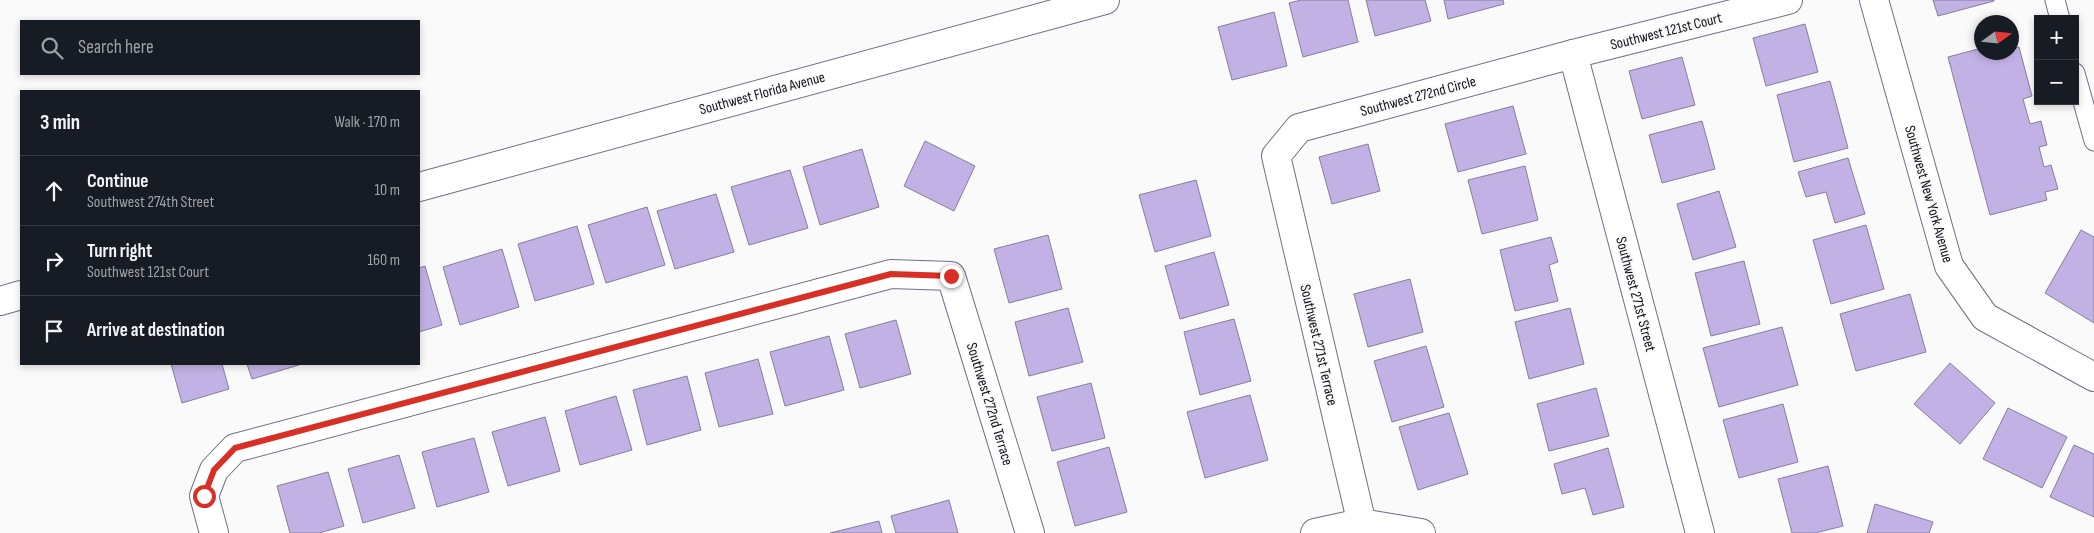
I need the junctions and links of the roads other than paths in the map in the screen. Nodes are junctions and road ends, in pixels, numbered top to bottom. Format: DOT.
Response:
graph roads {
  1 [pos="1105,0"];
  2 [pos="1788,0"];
  3 [pos="1874,0"];
  4 [pos="2055,0"];
  5 [pos="2059,15"];
  6 [pos="1573,54"];
  7 [pos="2079,87"];
  8 [pos="2094,141"];
  9 [pos="1276,156"];
  10 [pos="420,187"];
  11 [pos="20,295"];
  12 [pos="0,301"];
  13 [pos="2094,377"];
  14 [pos="1362,528"];
  15 [pos="214,533"];
  16 [pos="1030,533"];
  17 [pos="1315,533"];
  18 [pos="1422,533"];
  19 [pos="1700,533"];
  1 -- 10 [label="street, Southwest Florida Avenue"];
  2 -- 6 [label="street, Southwest 121st Court"];
  3 -- 13 [label="street, Southwest New York Avenue"];
  4 -- 5 [label="lane"];
  6 -- 9 [label="street, Southwest 272nd Circle"];
  6 -- 19 [label="street, Southwest 271st Street"];
  7 -- 8 [label="lane"];
  9 -- 14 [label="street, Southwest 271st Terrace"];
  11 -- 12 [label="street"];
  14 -- 17 [label="street"];
  14 -- 18 [label="street"];
  15 -- 16 [label="street, Southwest 272nd Terrace"];
}
